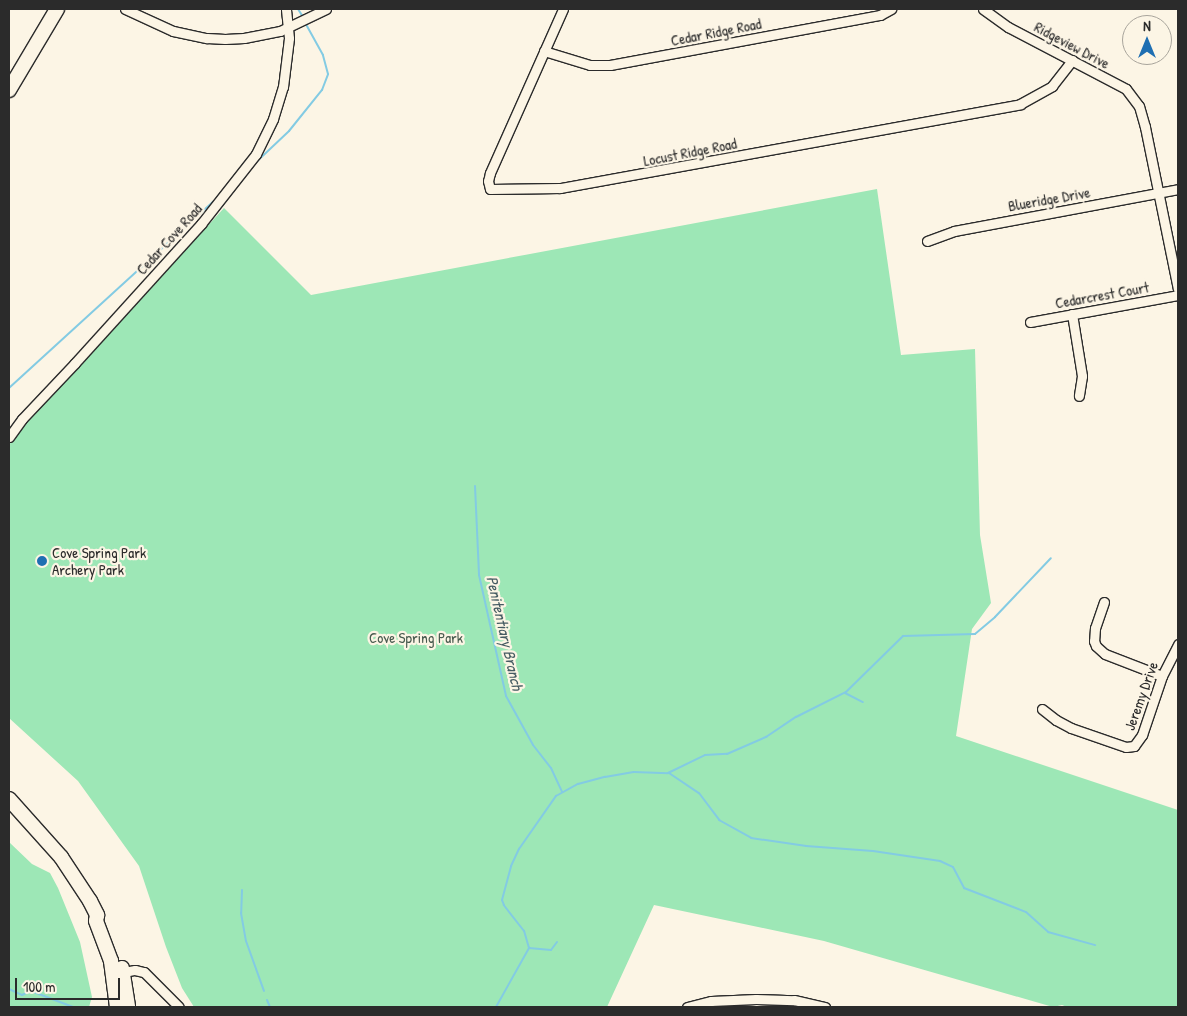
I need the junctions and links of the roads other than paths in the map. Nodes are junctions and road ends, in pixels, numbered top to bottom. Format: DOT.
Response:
graph roads {
  1 [pos="57,9"];
  2 [pos="125,9"];
  3 [pos="286,9"];
  4 [pos="326,9"];
  5 [pos="563,9"];
  6 [pos="891,9"];
  7 [pos="983,9"];
  8 [pos="289,27"];
  9 [pos="544,51"];
  10 [pos="1072,60"];
  11 [pos="9,90"];
  12 [pos="1178,189"];
  13 [pos="1158,193"];
  14 [pos="927,241"];
  15 [pos="1178,289"];
  16 [pos="1178,295"];
  17 [pos="1072,314"];
  18 [pos="1030,322"];
  19 [pos="1079,396"];
  20 [pos="9,437"];
  21 [pos="1104,602"];
  22 [pos="1178,644"];
  23 [pos="1162,676"];
  24 [pos="1042,708"];
  25 [pos="9,799"];
  26 [pos="118,973"];
  27 [pos="698,1005"];
  28 [pos="115,1007"];
  29 [pos="128,1007"];
  30 [pos="179,1007"];
  31 [pos="687,1007"];
  32 [pos="825,1007"];
  1 -- 11 [label="highway"];
  2 -- 8 [label="street"];
  3 -- 8 [label="street, Cedar Cove Road"];
  4 -- 8 [label="street"];
  5 -- 9 [label="street, Locust Ridge Road"];
  6 -- 9 [label="street, Cedar Ridge Road"];
  7 -- 10 [label="street, Ridgeview Drive"];
  8 -- 20 [label="street, Cedar Cove Road"];
  9 -- 10 [label="street, Locust Ridge Road"];
  10 -- 13 [label="street, Ridgeview Drive"];
  12 -- 13 [label="street, Blueridge Drive"];
  13 -- 14 [label="street, Blueridge Drive"];
  13 -- 15 [label="street, Ridgeview Drive"];
  16 -- 17 [label="street, Cedarcrest Court"];
  17 -- 18 [label="street, Cedarcrest Court"];
  17 -- 19 [label="street"];
  21 -- 23 [label="street"];
  22 -- 23 [label="street, Jeremy Drive"];
  23 -- 24 [label="street, Jeremy Drive"];
  25 -- 26 [label="highway"];
  26 -- 28 [label="highway"];
  26 -- 29 [label="highway"];
  26 -- 30 [label="street"];
  27 -- 31 [label="street"];
  27 -- 32 [label="street"];
}
